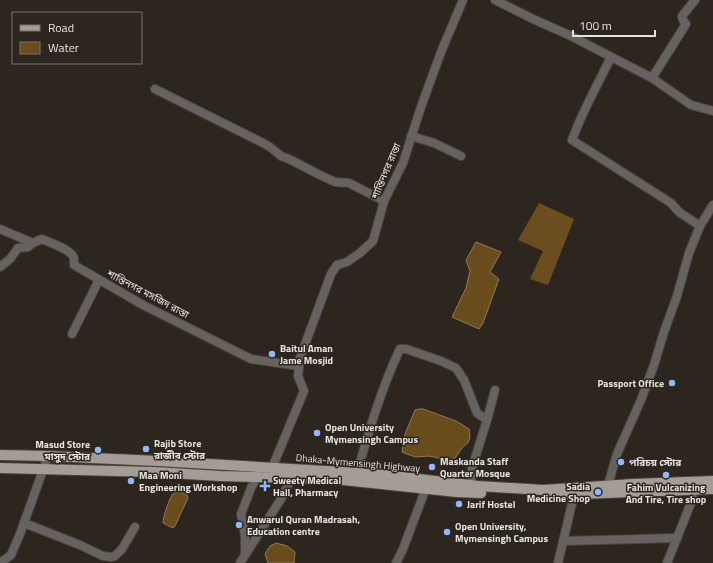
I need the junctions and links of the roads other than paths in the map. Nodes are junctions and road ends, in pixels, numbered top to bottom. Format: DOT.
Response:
graph roads {
  1 [pos="463,0"];
  2 [pos="495,0"];
  3 [pos="695,0"];
  4 [pos="611,57"];
  5 [pos="652,78"];
  6 [pos="155,89"];
  7 [pos="713,111"];
  8 [pos="411,136"];
  9 [pos="461,156"];
  10 [pos="384,201"];
  11 [pos="713,205"];
  12 [pos="700,226"];
  13 [pos="0,229"];
  14 [pos="33,243"];
  15 [pos="0,267"];
  16 [pos="99,280"];
  17 [pos="72,334"];
  18 [pos="299,366"];
  19 [pos="495,390"];
  20 [pos="487,420"];
  21 [pos="0,455"];
  22 [pos="48,456"];
  23 [pos="0,468"];
  24 [pos="272,468"];
  25 [pos="43,469"];
  26 [pos="357,473"];
  27 [pos="257,477"];
  28 [pos="292,477"];
  29 [pos="713,481"];
  30 [pos="471,485"];
  31 [pos="608,486"];
  32 [pos="426,488"];
  33 [pos="713,489"];
  34 [pos="574,495"];
  35 [pos="693,498"];
  36 [pos="24,523"];
  37 [pos="135,527"];
  38 [pos="676,538"];
  39 [pos="563,540"];
  40 [pos="245,554"];
  41 [pos="0,563"];
  42 [pos="240,563"];
  43 [pos="396,563"];
  44 [pos="558,563"];
  45 [pos="666,563"];
  1 -- 8 [label="street, শান্তিনগর রাস্তা"];
  2 -- 4 [label="street"];
  3 -- 5 [label="street"];
  4 -- 5 [label="street"];
  4 -- 12 [label="street"];
  5 -- 7 [label="street"];
  6 -- 10 [label="street"];
  8 -- 9 [label="street"];
  8 -- 10 [label="street, শান্তিনগর রাস্তা"];
  10 -- 18 [label="street, শান্তিনগর রাস্তা"];
  11 -- 12 [label="street"];
  12 -- 31 [label="street"];
  13 -- 14 [label="street, শান্তিনগর মসজিদ রাস্তা"];
  14 -- 15 [label="street"];
  14 -- 16 [label="street, শান্তিনগর মসজিদ রাস্তা"];
  16 -- 17 [label="street"];
  16 -- 18 [label="street, শান্তিনগর মসজিদ রাস্তা"];
  18 -- 24 [label="street, শান্তিনগর রাস্তা"];
  19 -- 20 [label="street"];
  20 -- 26 [label="street"];
  20 -- 30 [label="street"];
  21 -- 22 [label="main road, Dhaka-Mymensingh Highway"];
  22 -- 24 [label="main road, Dhaka-Mymensingh Highway"];
  22 -- 25 [label="street"];
  23 -- 25 [label="main road, Dhaka-Mymensingh Highway"];
  24 -- 26 [label="main road, Dhaka-Mymensingh Highway"];
  25 -- 27 [label="main road, Dhaka-Mymensingh Highway"];
  25 -- 36 [label="street"];
  26 -- 30 [label="main road, Dhaka-Mymensingh Highway"];
  27 -- 28 [label="main road, Dhaka-Mymensingh Highway"];
  27 -- 40 [label="street"];
  28 -- 32 [label="main road, Dhaka-Mymensingh Highway"];
  28 -- 40 [label="street"];
  29 -- 31 [label="main road, Dhaka-Mymensingh Highway"];
  30 -- 31 [label="main road, Dhaka-Mymensingh Highway"];
  32 -- 34 [label="main road, Dhaka-Mymensingh Highway"];
  32 -- 43 [label="street"];
  33 -- 34 [label="main road, Dhaka-Mymensingh Highway"];
  34 -- 39 [label="street"];
  35 -- 38 [label="street"];
  36 -- 37 [label="street"];
  36 -- 41 [label="street"];
  38 -- 39 [label="street"];
  38 -- 45 [label="street"];
  39 -- 44 [label="street"];
  40 -- 42 [label="street"];
}
